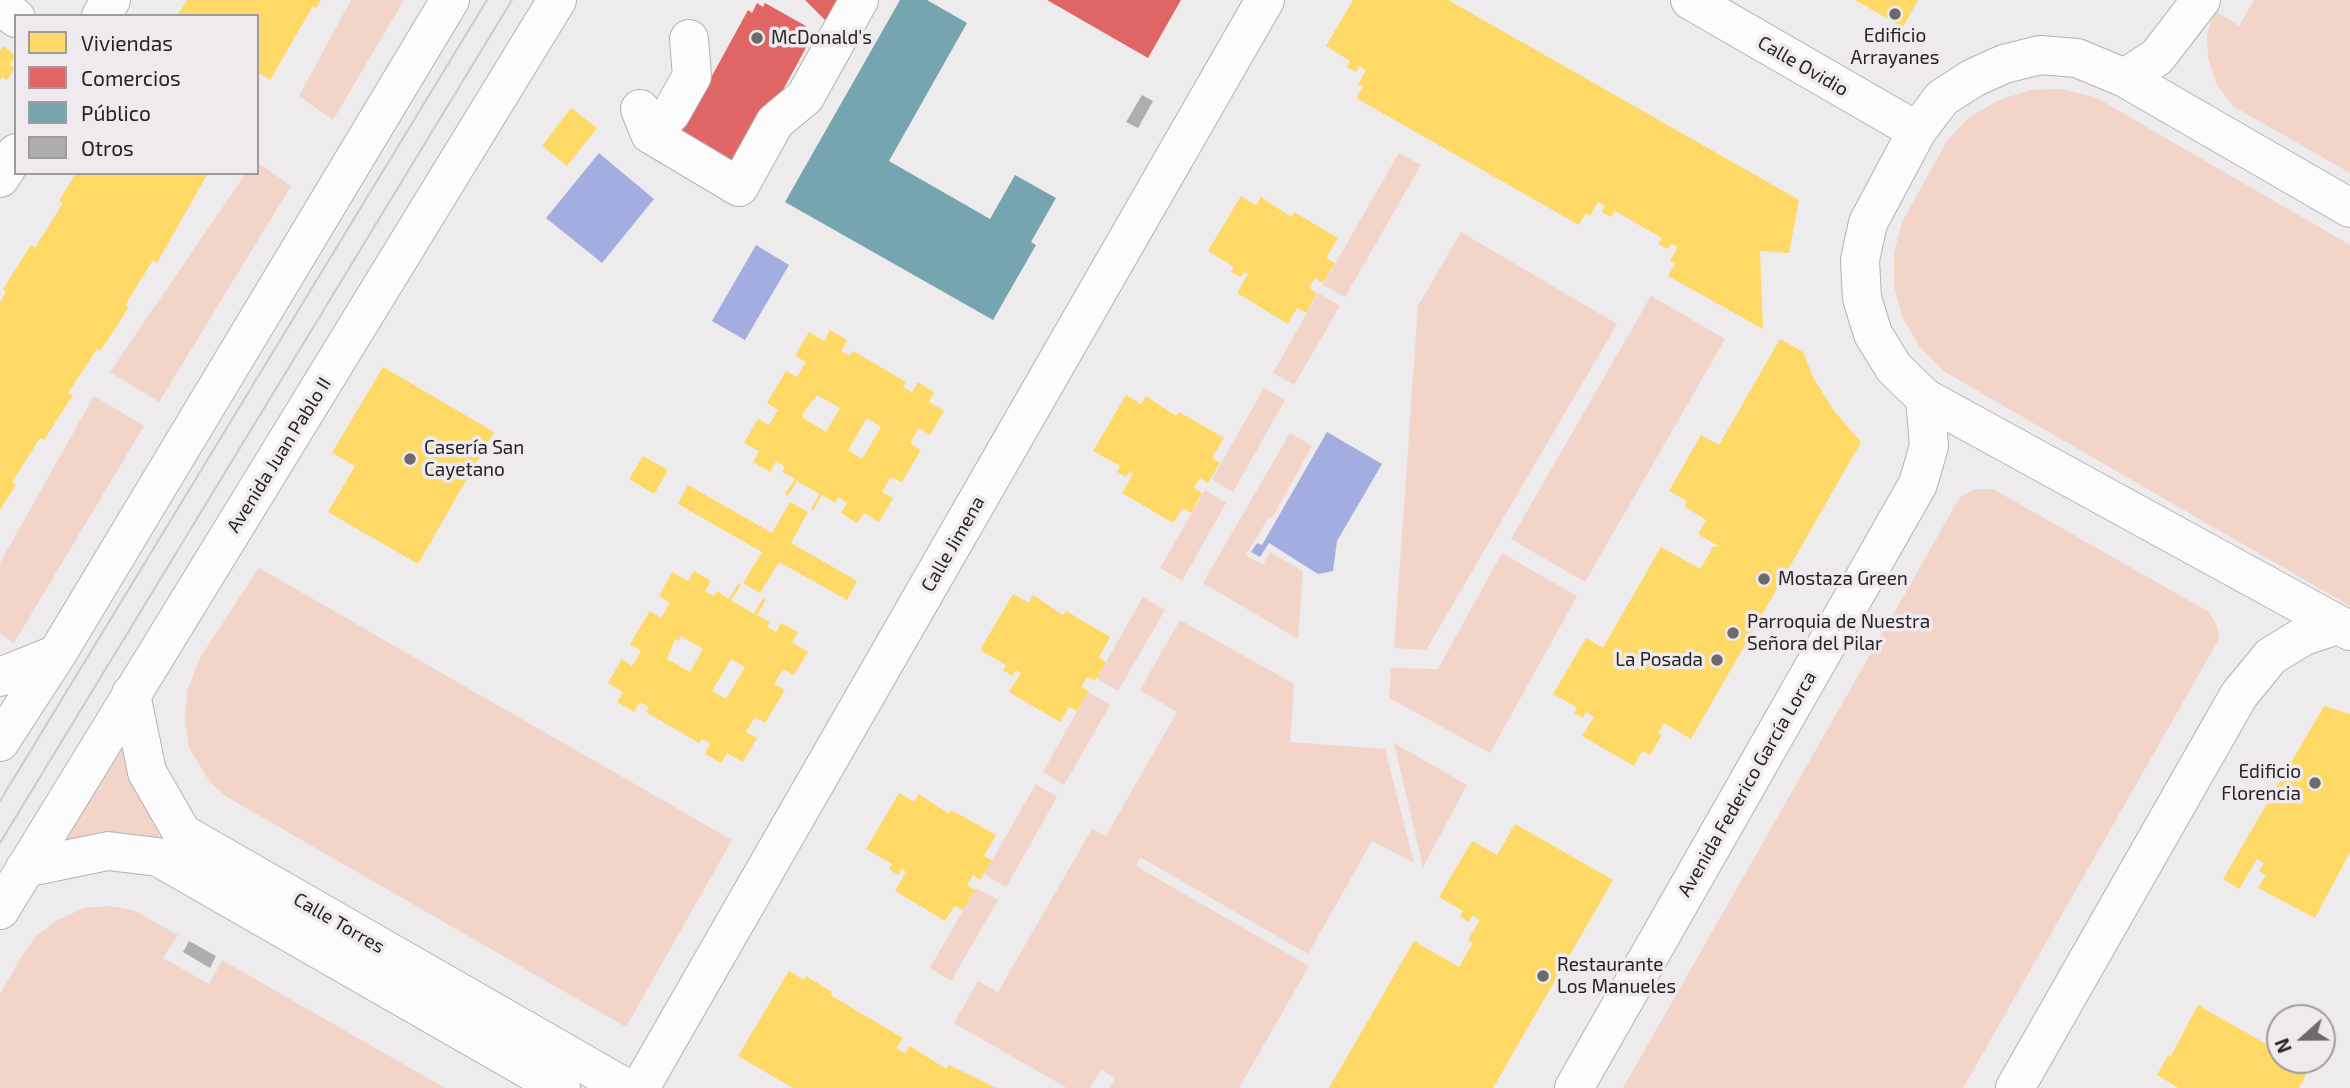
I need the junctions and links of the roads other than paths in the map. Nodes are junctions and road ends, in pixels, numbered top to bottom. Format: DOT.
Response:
graph roads {
  1 [pos="450,0"];
  2 [pos="558,0"];
  3 [pos="859,0"];
  4 [pos="1265,0"];
  5 [pos="1690,0"];
  6 [pos="2201,0"];
  7 [pos="0,5"];
  8 [pos="14,16"];
  9 [pos="689,40"];
  10 [pos="2125,78"];
  11 [pos="1917,131"];
  12 [pos="14,156"];
  13 [pos="0,178"];
  14 [pos="2350,208"];
  15 [pos="1925,398"];
  16 [pos="2343,628"];
  17 [pos="57,654"];
  18 [pos="0,677"];
  19 [pos="131,694"];
  20 [pos="0,742"];
  21 [pos="25,868"];
  22 [pos="0,910"];
  23 [pos="561,1088"];
  24 [pos="626,1088"];
  25 [pos="640,1088"];
  26 [pos="1574,1088"];
  27 [pos="2015,1088"];
  1 -- 17 [label="main road"];
  2 -- 19 [label="main road, Avenida Juan Pablo II"];
  3 -- 9 [label="main road"];
  4 -- 25 [label="main road, Calle Jimena"];
  5 -- 11 [label="main road, Calle Ovidio"];
  6 -- 10 [label="main road"];
  7 -- 8 [label="main road"];
  10 -- 11 [label="main road"];
  10 -- 14 [label="main road"];
  11 -- 15 [label="main road"];
  12 -- 13 [label="main road"];
  15 -- 16 [label="main road"];
  15 -- 26 [label="main road, Avenida Federico García Lorca"];
  16 -- 27 [label="main road"];
  17 -- 18 [label="main road"];
  17 -- 20 [label="main road"];
  19 -- 21 [label="main road, Avenida Juan Pablo II"];
  19 -- 24 [label="main road, Calle Torres"];
  21 -- 22 [label="main road, Avenida Juan Pablo II"];
  21 -- 23 [label="main road, Calle Torres"];
}
